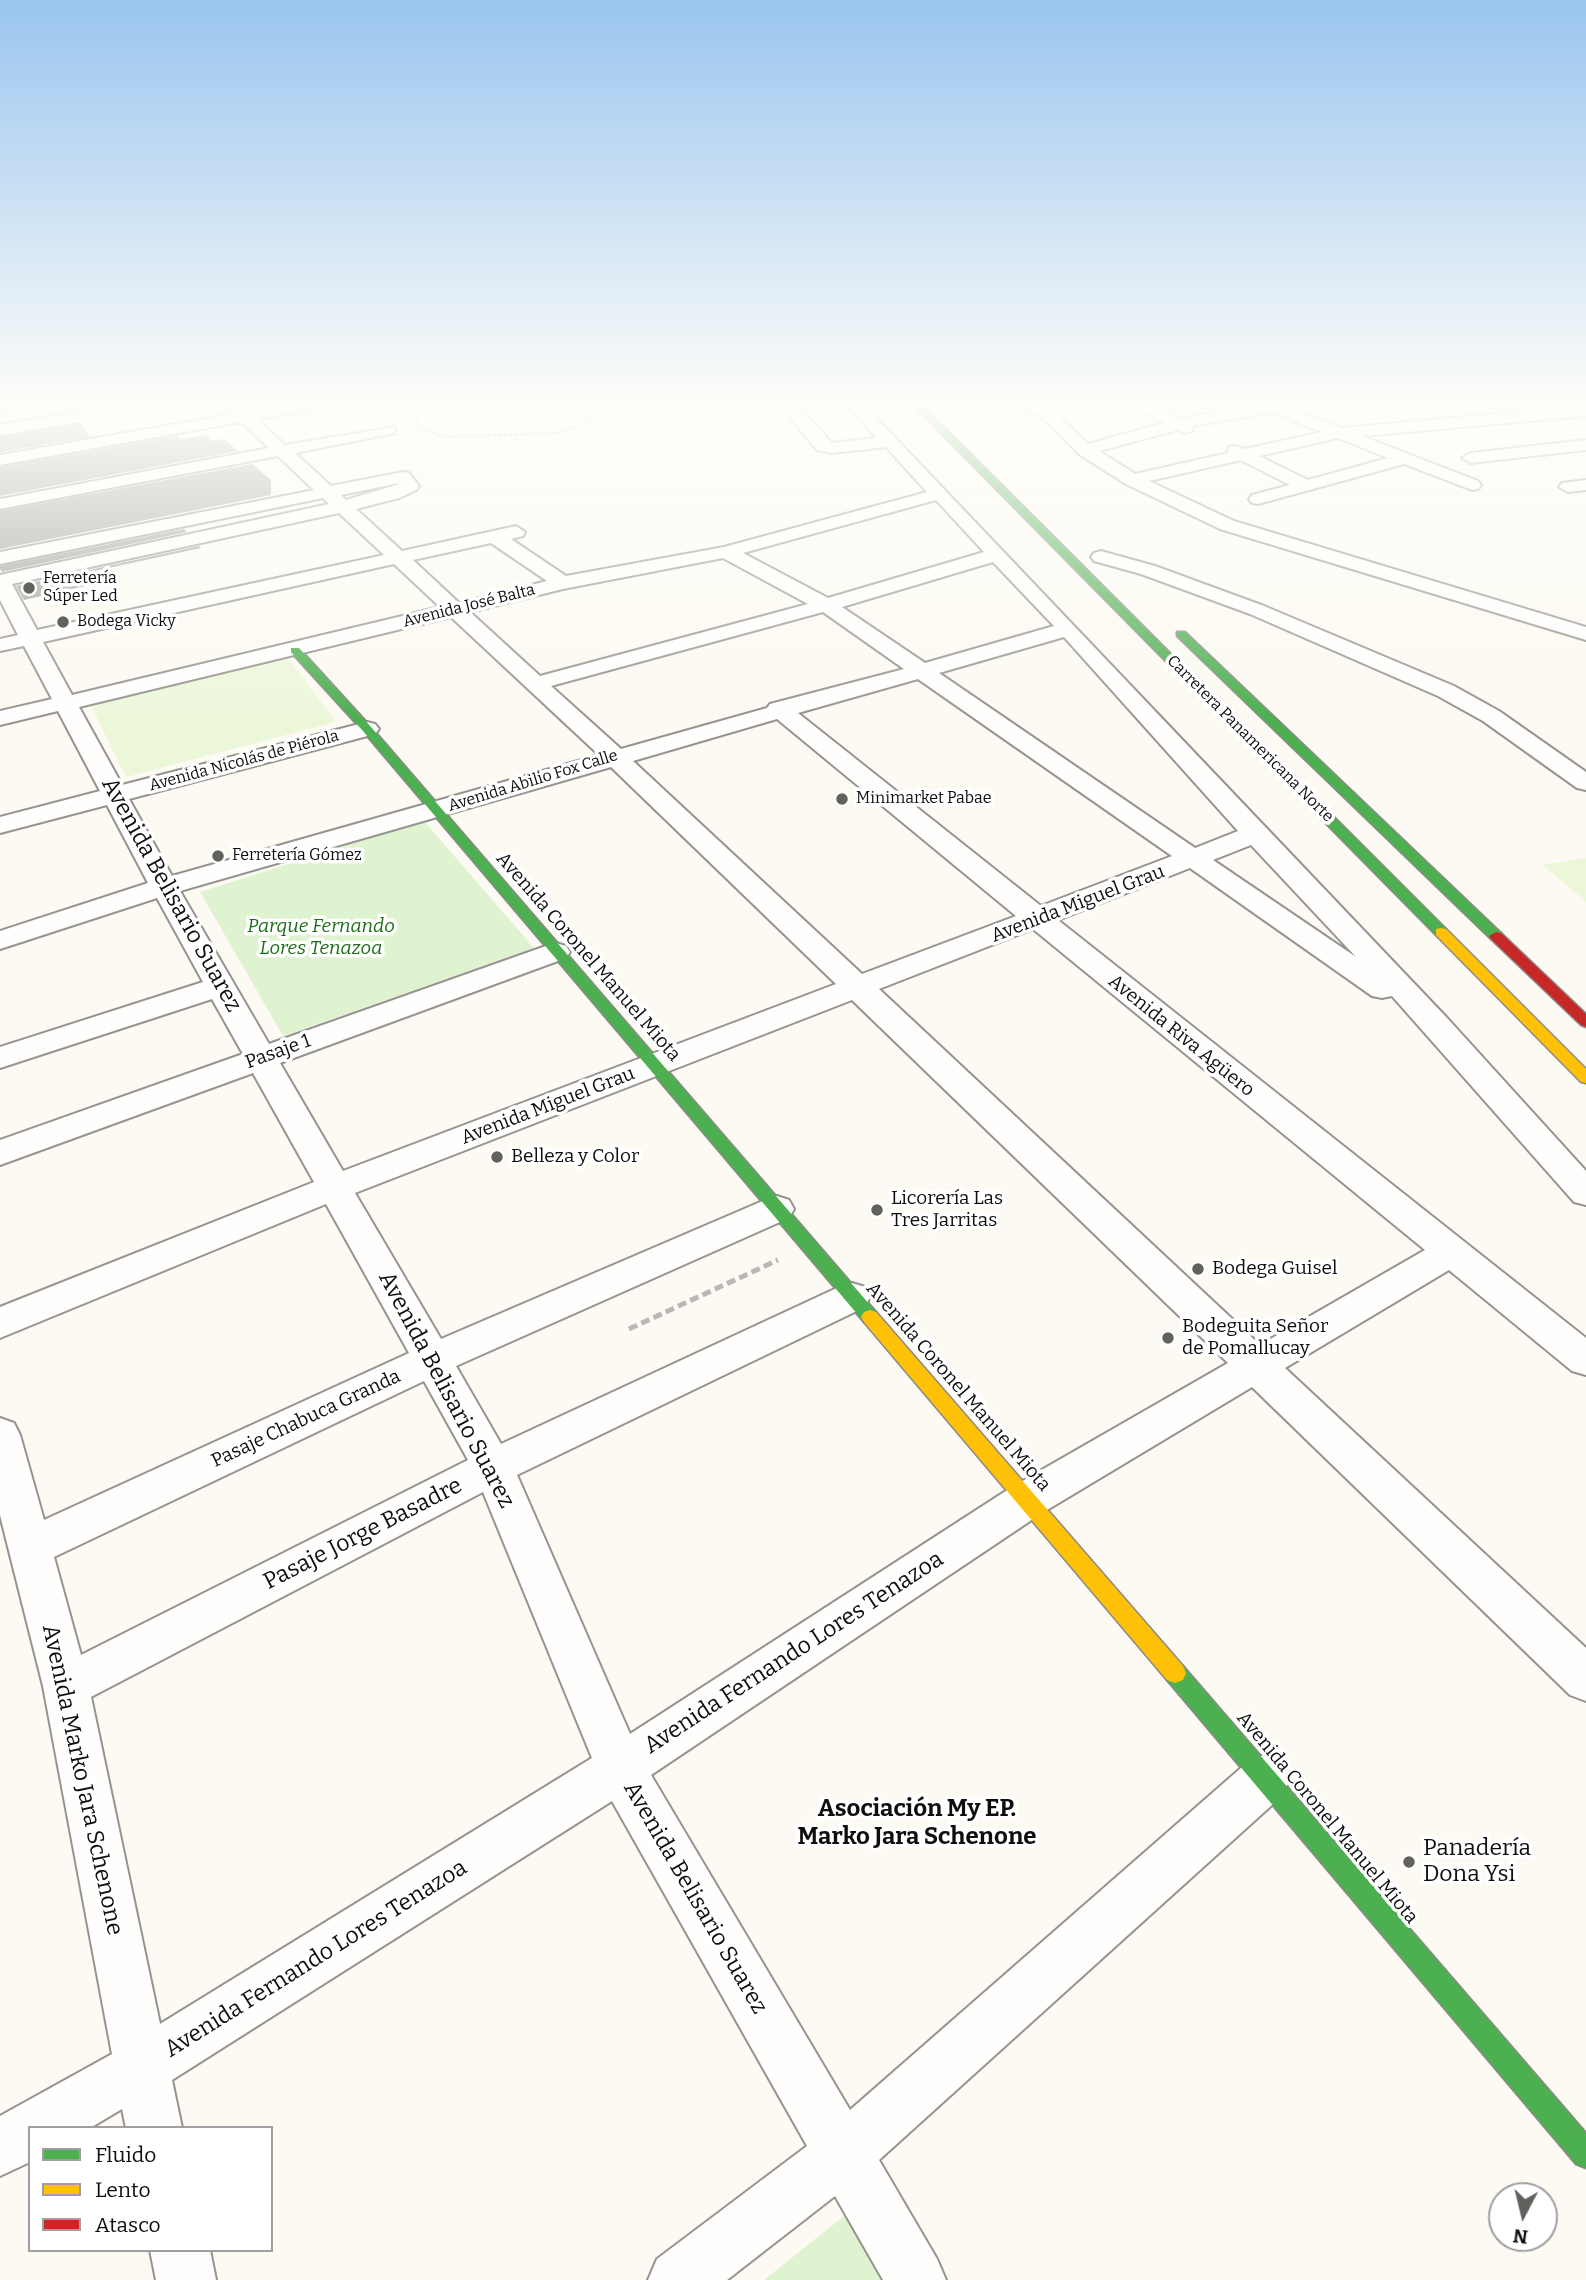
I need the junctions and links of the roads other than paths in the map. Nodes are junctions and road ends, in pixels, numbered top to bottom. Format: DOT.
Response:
graph roads {
  1 [pos="292,507"];
  2 [pos="304,507"];
  3 [pos="343,507"];
  4 [pos="890,507"];
  5 [pos="952,507"];
  6 [pos="1019,507"];
  7 [pos="1193,507"];
  8 [pos="516,532"];
  9 [pos="495,537"];
  10 [pos="726,552"];
  11 [pos="1096,553"];
  12 [pos="996,555"];
  13 [pos="0,558"];
  14 [pos="397,558"];
  15 [pos="0,581"];
  16 [pos="563,583"];
  17 [pos="1131,586"];
  18 [pos="826,605"];
  19 [pos="453,610"];
  20 [pos="1172,625"];
  21 [pos="1068,629"];
  22 [pos="1586,634"];
  23 [pos="16,642"];
  24 [pos="295,650"];
  25 [pos="919,669"];
  26 [pos="534,684"];
  27 [pos="66,702"];
  28 [pos="778,709"];
  29 [pos="0,718"];
  30 [pos="367,729"];
  31 [pos="614,756"];
  32 [pos="1586,783"];
  33 [pos="115,795"];
  34 [pos="433,810"];
  35 [pos="0,825"];
  36 [pos="1255,834"];
  37 [pos="1194,859"];
  38 [pos="164,887"];
  39 [pos="1036,920"];
  40 [pos="0,940"];
  41 [pos="556,952"];
  42 [pos="221,986"];
  43 [pos="858,989"];
  44 [pos="1586,1022"];
  45 [pos="1437,1027"];
  46 [pos="0,1058"];
  47 [pos="261,1058"];
  48 [pos="654,1066"];
  49 [pos="1586,1077"];
  50 [pos="0,1153"];
  51 [pos="335,1187"];
  52 [pos="1586,1194"];
  53 [pos="777,1209"];
  54 [pos="1451,1252"];
  55 [pos="852,1297"];
  56 [pos="0,1323"];
  57 [pos="434,1359"];
  58 [pos="1586,1360"];
  59 [pos="1256,1366"];
  60 [pos="0,1435"];
  61 [pos="493,1467"];
  62 [pos="1027,1500"];
  63 [pos="28,1548"];
  64 [pos="1586,1679"];
  65 [pos="66,1686"];
  66 [pos="620,1768"];
  67 [pos="1266,1778"];
  68 [pos="141,2068"];
  69 [pos="37,2126"];
  70 [pos="154,2126"];
  71 [pos="28,2131"];
  72 [pos="0,2147"];
  73 [pos="843,2154"];
  74 [pos="1586,2154"];
  75 [pos="180,2252"];
  76 [pos="186,2280"];
  77 [pos="678,2280"];
  78 [pos="916,2280"];
  1 -- 13 [label="street"];
  2 -- 15 [label="street"];
  3 -- 14 [label="street"];
  4 -- 10 [label="street, Avenida José Balta"];
  5 -- 12 [label="street"];
  6 -- 49 [label="main road, Carretera Panamericana Norte"];
  7 -- 22 [label="street"];
  8 -- 9 [label="street"];
  9 -- 14 [label="street"];
  9 -- 16 [label="street"];
  10 -- 16 [label="street, Avenida José Balta"];
  10 -- 18 [label="street"];
  11 -- 17 [label="main road"];
  11 -- 32 [label="street"];
  12 -- 18 [label="street"];
  12 -- 21 [label="street"];
  14 -- 19 [label="street"];
  14 -- 23 [label="street"];
  15 -- 23 [label="street, Avenida Belisario Suarez"];
  16 -- 19 [label="street, Avenida José Balta"];
  18 -- 25 [label="street"];
  18 -- 26 [label="street"];
  19 -- 24 [label="street, Avenida José Balta"];
  19 -- 26 [label="street"];
  20 -- 44 [label="main road, Carretera Panamericana Norte"];
  21 -- 25 [label="street, Avenida Abilio Fox Calle"];
  21 -- 36 [label="street"];
  23 -- 27 [label="street, Avenida Belisario Suarez"];
  24 -- 27 [label="street, Avenida José Balta"];
  24 -- 30 [label="main road, Avenida Coronel Manuel Miota"];
  25 -- 28 [label="street, Avenida Abilio Fox Calle"];
  25 -- 37 [label="street"];
  26 -- 31 [label="street"];
  27 -- 29 [label="street, Avenida José Balta"];
  27 -- 33 [label="street, Avenida Belisario Suarez"];
  28 -- 31 [label="street, Avenida Abilio Fox Calle"];
  28 -- 39 [label="street, Avenida Riva Agüero"];
  30 -- 33 [label="street, Avenida Nicolás de Piérola"];
  30 -- 34 [label="main road, Avenida Coronel Manuel Miota"];
  31 -- 34 [label="street, Avenida Abilio Fox Calle"];
  31 -- 43 [label="street"];
  33 -- 35 [label="street, Avenida Nicolás de Piérola"];
  33 -- 38 [label="street, Avenida Belisario Suarez"];
  34 -- 38 [label="street, Avenida Abilio Fox Calle"];
  34 -- 41 [label="main road, Avenida Coronel Manuel Miota"];
  36 -- 37 [label="street, Avenida Miguel Grau"];
  36 -- 45 [label="street"];
  37 -- 39 [label="street, Avenida Miguel Grau"];
  37 -- 45 [label="street"];
  38 -- 40 [label="street, Avenida Abilio Fox Calle"];
  38 -- 42 [label="street, Avenida Belisario Suarez"];
  39 -- 43 [label="street, Avenida Miguel Grau"];
  39 -- 54 [label="street, Avenida Riva Agüero"];
  41 -- 47 [label="street, Pasaje 1"];
  41 -- 48 [label="main road, Avenida Coronel Manuel Miota"];
  42 -- 46 [label="street"];
  42 -- 47 [label="street, Avenida Belisario Suarez"];
  43 -- 48 [label="street, Avenida Miguel Grau"];
  43 -- 59 [label="street"];
  45 -- 52 [label="street"];
  47 -- 50 [label="street, Pasaje 1"];
  47 -- 51 [label="street, Avenida Belisario Suarez"];
  48 -- 51 [label="street, Avenida Miguel Grau"];
  48 -- 53 [label="main road, Avenida Coronel Manuel Miota"];
  51 -- 56 [label="street, Avenida Miguel Grau"];
  51 -- 57 [label="street, Avenida Belisario Suarez"];
  53 -- 55 [label="main road, Avenida Coronel Manuel Miota"];
  53 -- 57 [label="street, Pasaje Chabuca Granda"];
  54 -- 58 [label="street, Avenida Riva Agüero"];
  54 -- 59 [label="street, Avenida Fernando Lores Tenazoa"];
  55 -- 61 [label="street, Pasaje Jorge Basadre"];
  55 -- 62 [label="main road, Avenida Coronel Manuel Miota"];
  57 -- 61 [label="street, Avenida Belisario Suarez"];
  57 -- 63 [label="street, Pasaje Chabuca Granda"];
  59 -- 62 [label="street, Avenida Fernando Lores Tenazoa"];
  59 -- 64 [label="street"];
  60 -- 63 [label="street, Avenida Marko Jara Schenone"];
  61 -- 65 [label="street, Pasaje Jorge Basadre"];
  61 -- 66 [label="street, Avenida Belisario Suarez"];
  62 -- 66 [label="street, Avenida Fernando Lores Tenazoa"];
  62 -- 67 [label="main road, Avenida Coronel Manuel Miota"];
  63 -- 65 [label="street, Avenida Marko Jara Schenone"];
  65 -- 68 [label="street, Avenida Marko Jara Schenone"];
  66 -- 68 [label="street, Avenida Fernando Lores Tenazoa"];
  66 -- 73 [label="street, Avenida Belisario Suarez"];
  67 -- 73 [label="street"];
  67 -- 74 [label="main road, Avenida Coronel Manuel Miota"];
  68 -- 69 [label="street, Avenida Fernando Lores Tenazoa"];
  68 -- 70 [label="street, Avenida Marko Jara Schenone"];
  71 -- 72 [label="street, Avenida Fernando Lores Tenazoa"];
  73 -- 77 [label="street"];
  73 -- 78 [label="street, Avenida Belisario Suarez"];
  75 -- 76 [label="street"];
}
